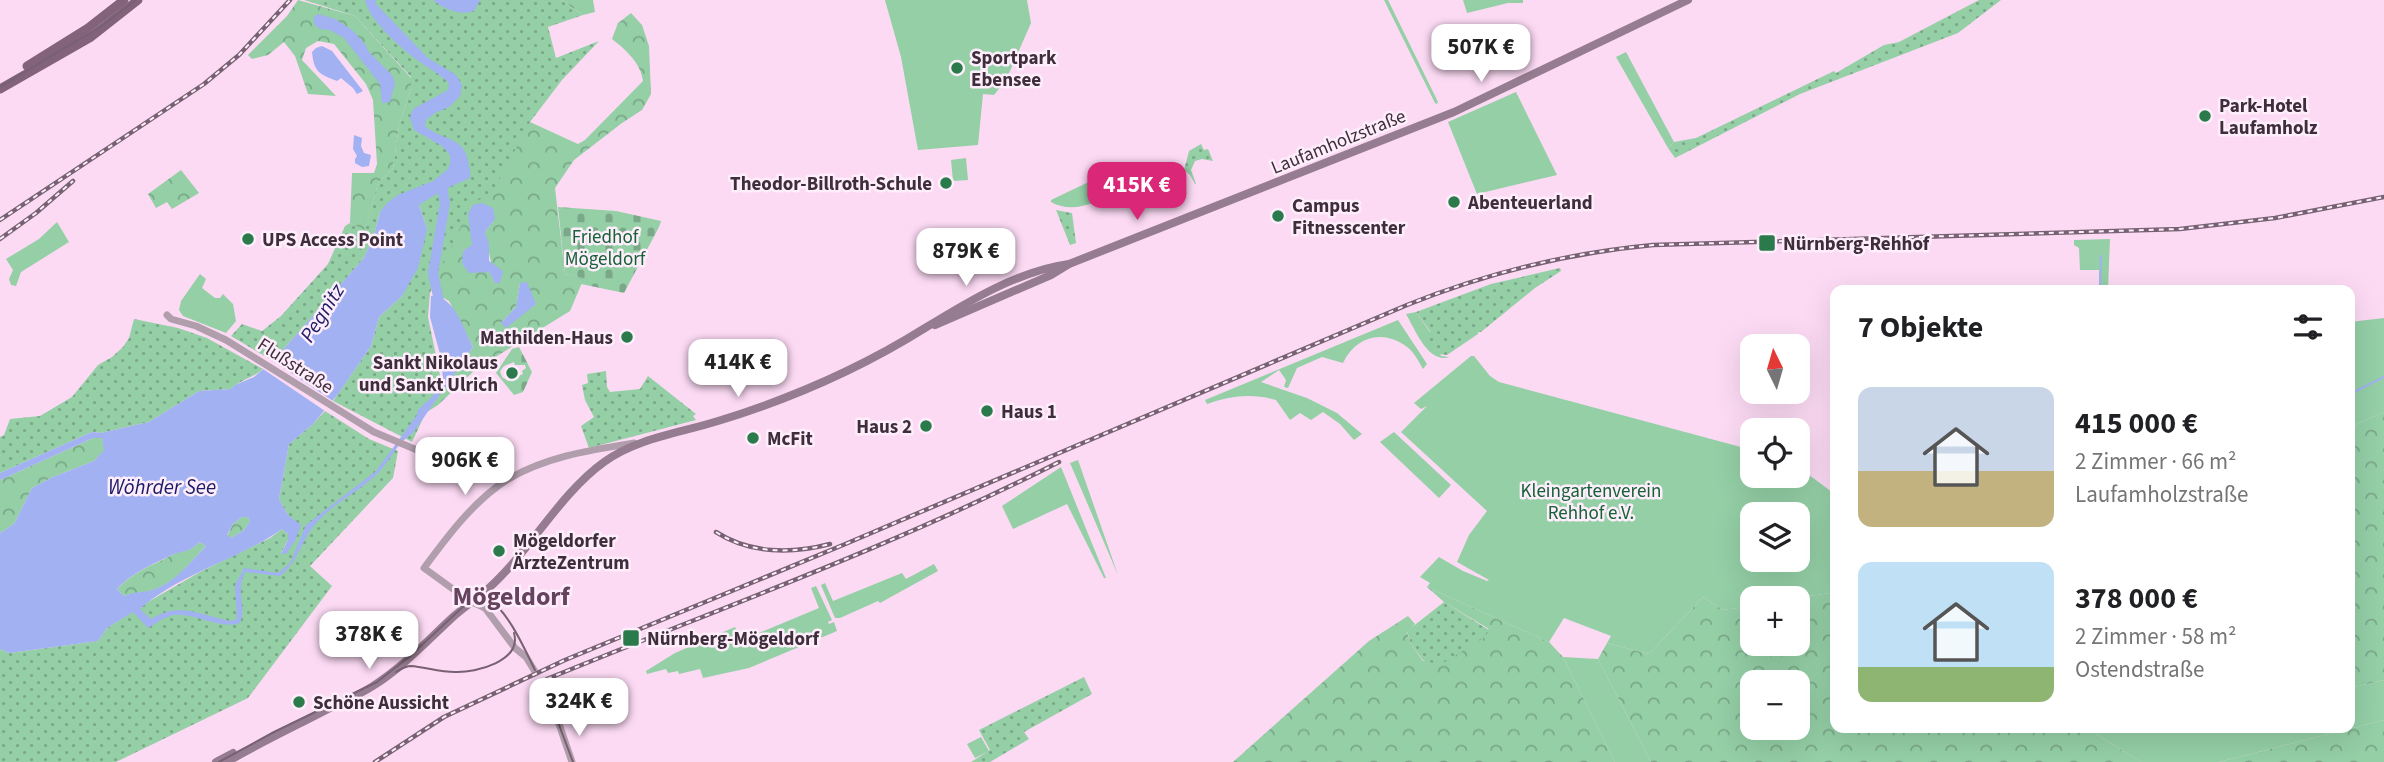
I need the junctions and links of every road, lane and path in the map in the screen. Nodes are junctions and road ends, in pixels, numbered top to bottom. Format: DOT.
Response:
graph roads {
  1 [pos="124,0"];
  2 [pos="138,0"];
  3 [pos="1688,0"];
  4 [pos="103,23"];
  5 [pos="0,82"];
  6 [pos="0,89"];
  7 [pos="167,315"];
  8 [pos="642,442"];
  9 [pos="587,452"];
  10 [pos="596,468"];
  11 [pos="484,478"];
  12 [pos="508,480"];
  13 [pos="491,492"];
  14 [pos="471,602"];
  15 [pos="534,670"];
  16 [pos="542,686"];
  17 [pos="327,709"];
  18 [pos="216,762"];
  19 [pos="227,762"];
  20 [pos="572,762"];
  1 -- 4 [label="main road"];
  2 -- 4 [label="main road"];
  3 -- 8 [label="main road, Laufamholzstraße"];
  4 -- 5 [label="main road"];
  4 -- 6 [label="main road"];
  7 -- 11 [label="street, Flußstraße"];
  8 -- 9 [label="street, Laufamholzstraße"];
  8 -- 10 [label="main road"];
  9 -- 10 [label="street"];
  9 -- 12 [label="street, Laufamholzstraße"];
  10 -- 14 [label="main road"];
  11 -- 12 [label="street, Flußstraße"];
  11 -- 13 [label="street"];
  12 -- 13 [label="street, Laufamholzstraße"];
  13 -- 14 [label="street, Laufamholzstraße"];
  14 -- 15 [label="street"];
  14 -- 17 [label="main road"];
  16 -- 20 [label="street"];
  17 -- 18 [label="main road"];
  17 -- 19 [label="main road"];
}
